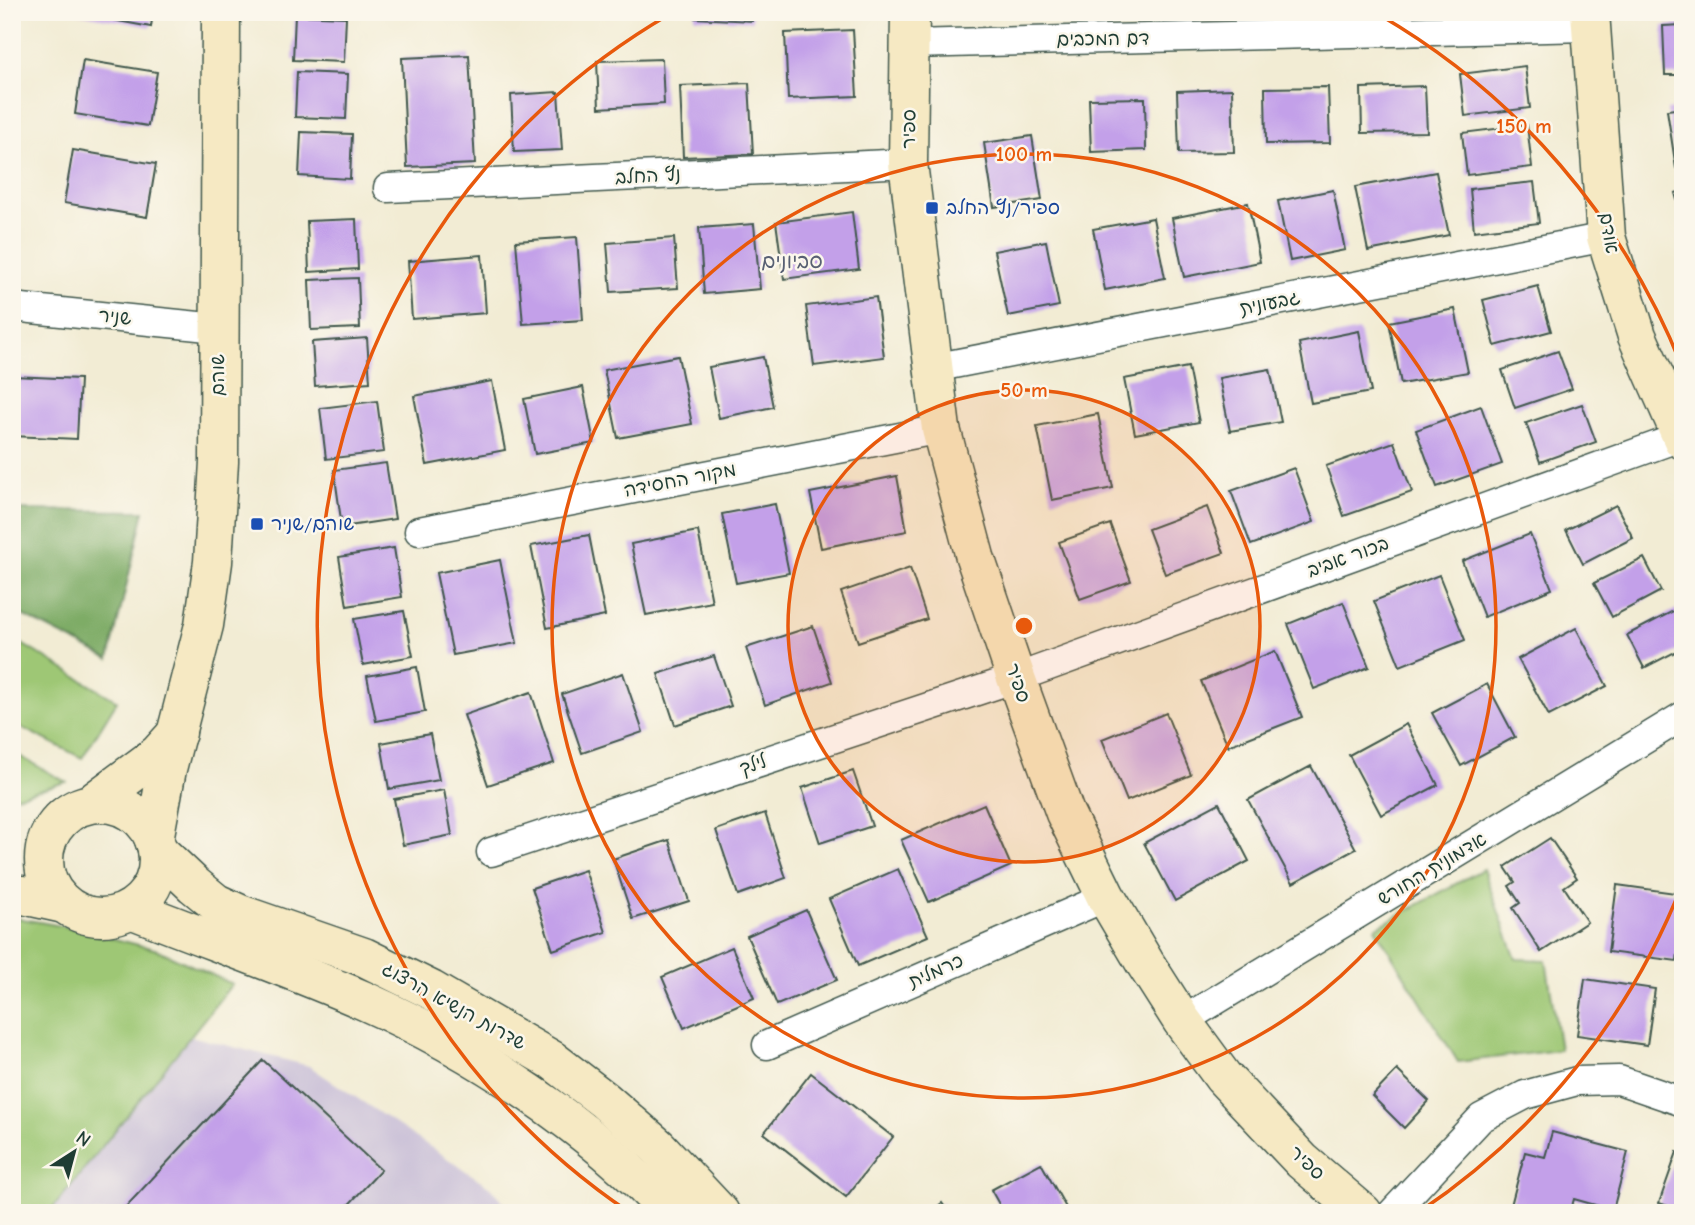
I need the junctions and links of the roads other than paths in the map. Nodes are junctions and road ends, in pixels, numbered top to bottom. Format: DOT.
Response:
graph roads {
  1 [pos="221,12"];
  2 [pos="1590,20"];
  3 [pos="911,28"];
  4 [pos="908,163"];
  5 [pos="388,188"];
  6 [pos="1606,237"];
  7 [pos="12,307"];
  8 [pos="218,328"];
  9 [pos="933,368"];
  10 [pos="941,429"];
  11 [pos="1682,439"];
  12 [pos="419,531"];
  13 [pos="1016,678"];
  14 [pos="1683,716"];
  15 [pos="177,733"];
  16 [pos="92,803"];
  17 [pos="51,831"];
  18 [pos="155,845"];
  19 [pos="491,852"];
  20 [pos="12,854"];
  21 [pos="12,895"];
  22 [pos="1106,897"];
  23 [pos="64,904"];
  24 [pos="131,909"];
  25 [pos="1182,1021"];
  26 [pos="767,1045"];
  27 [pos="1683,1102"];
  28 [pos="670,1213"];
  29 [pos="720,1213"];
  30 [pos="1363,1213"];
  31 [pos="1392,1213"];
  1 -- 8 [label="street, שוהם"];
  2 -- 3 [label="street, דם המכבים"];
  2 -- 6 [label="street, אודם"];
  3 -- 4 [label="street, ספיר"];
  4 -- 5 [label="street, נץ החלב"];
  4 -- 9 [label="street, ספיר"];
  6 -- 9 [label="street, גבעונית"];
  6 -- 11 [label="street, אודם"];
  7 -- 8 [label="street, שניר"];
  8 -- 15 [label="street, שוהם"];
  9 -- 10 [label="street, ספיר"];
  10 -- 12 [label="street, מקור החסידה"];
  10 -- 13 [label="street, ספיר"];
  11 -- 13 [label="street, בכור אביב"];
  13 -- 19 [label="street, לילך"];
  13 -- 22 [label="street, ספיר"];
  14 -- 25 [label="street, אדמונית החורש"];
  15 -- 16 [label="street"];
  15 -- 18 [label="street, שוהם"];
  16 -- 17 [label="street"];
  16 -- 18 [label="street"];
  17 -- 20 [label="street"];
  17 -- 23 [label="street"];
  18 -- 24 [label="street"];
  18 -- 29 [label="street, שדרות הנשיא הרצוג"];
  21 -- 23 [label="street"];
  22 -- 25 [label="street, ספיר"];
  22 -- 26 [label="street, כרמלית"];
  23 -- 24 [label="street"];
  24 -- 28 [label="street, שדרות הנשיא הרצוג"];
  25 -- 30 [label="street, ספיר"];
  27 -- 31 [label="street"];
}
